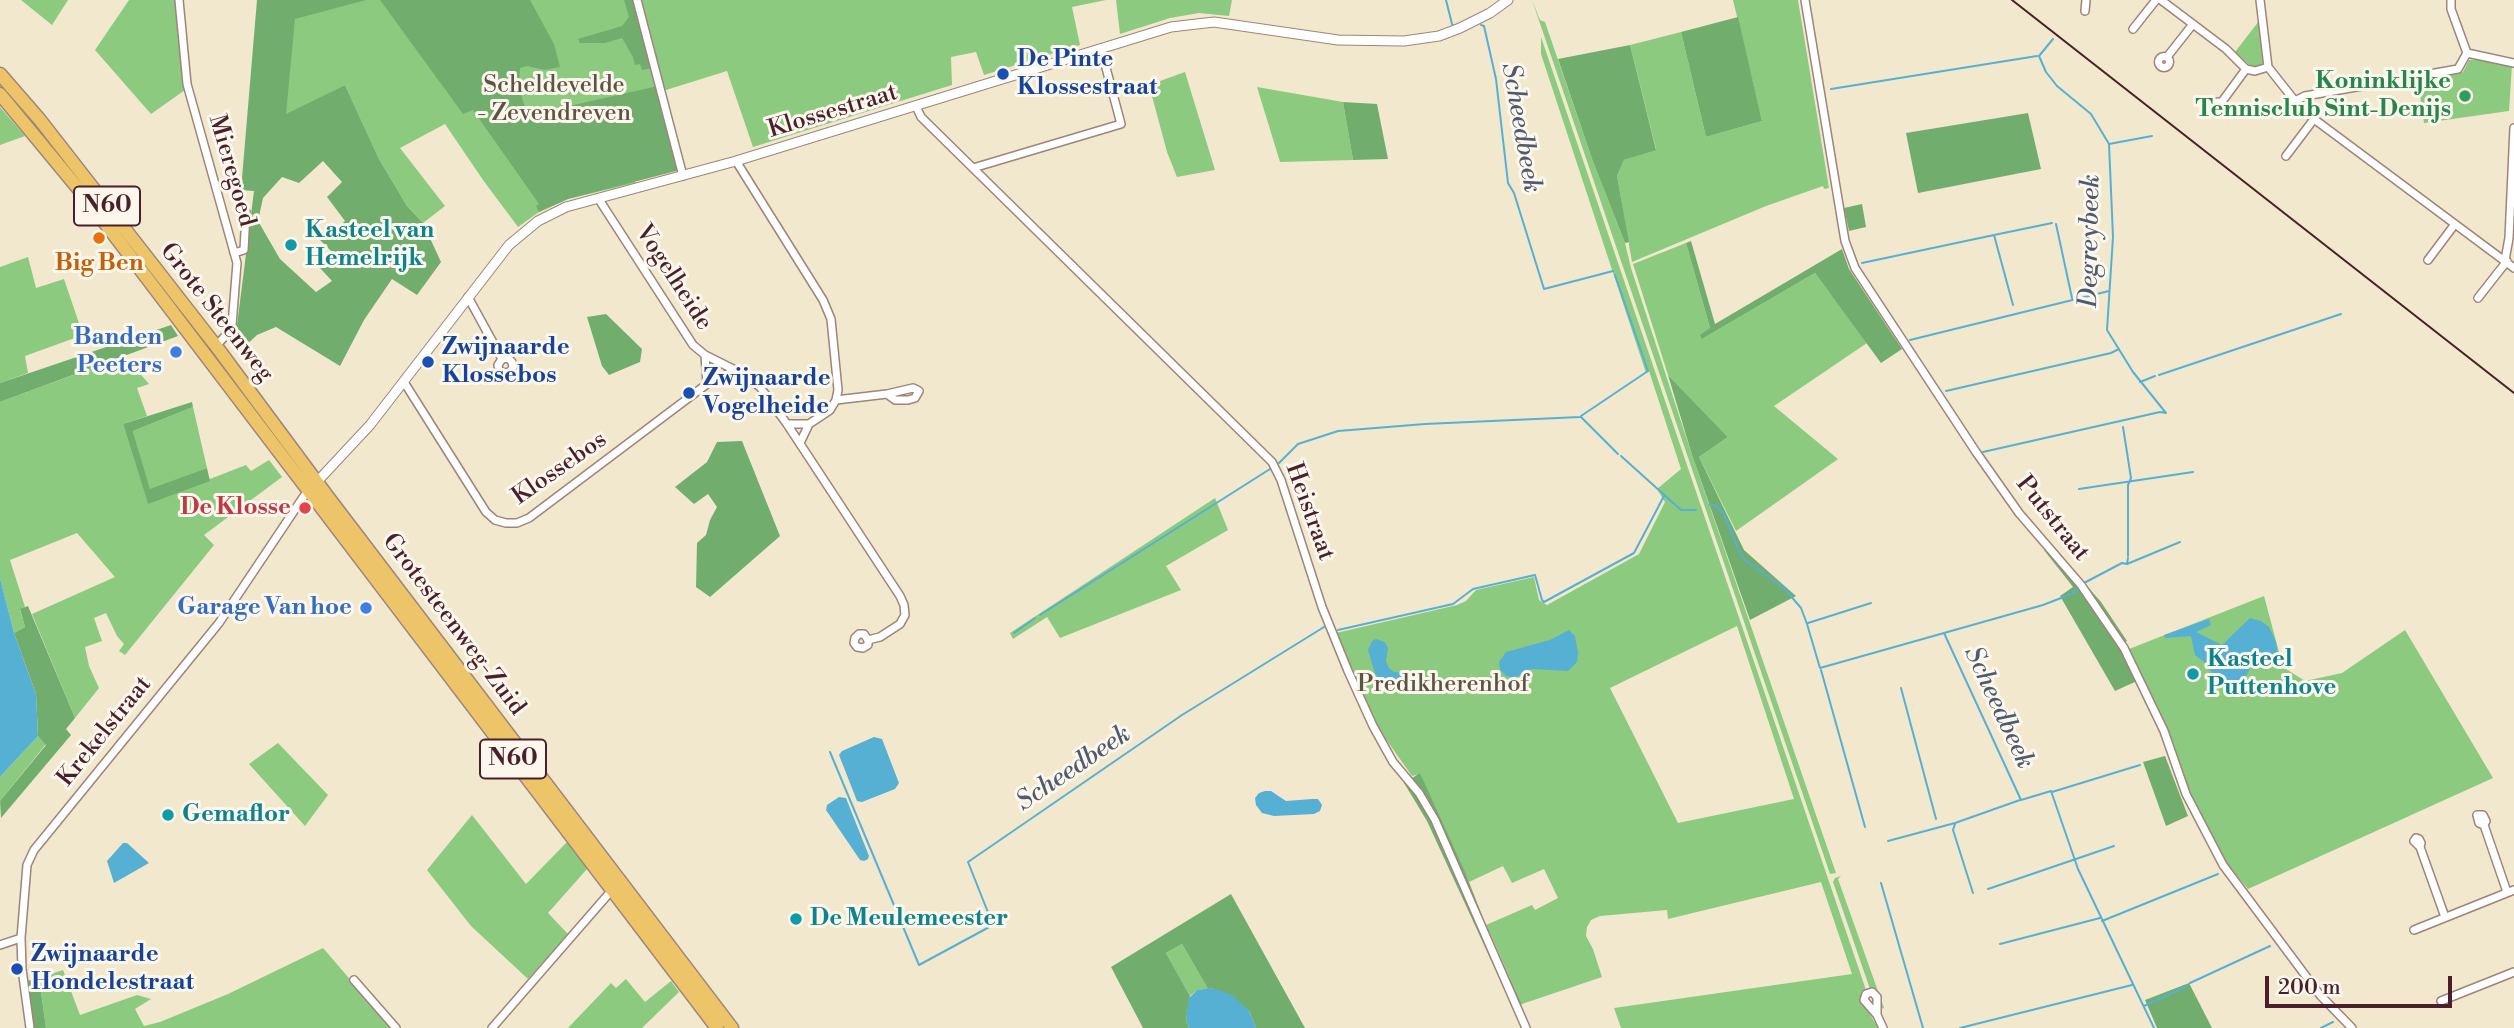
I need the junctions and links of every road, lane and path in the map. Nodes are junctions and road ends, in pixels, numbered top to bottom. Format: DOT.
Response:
graph roads {
  1 [pos="179,0"];
  2 [pos="637,0"];
  3 [pos="1508,0"];
  4 [pos="1805,0"];
  5 [pos="2086,0"];
  6 [pos="2158,0"];
  7 [pos="2260,0"];
  8 [pos="2451,0"];
  9 [pos="2085,10"];
  10 [pos="2193,24"];
  11 [pos="2133,29"];
  12 [pos="1101,49"];
  13 [pos="2467,53"];
  14 [pos="2167,57"];
  15 [pos="2514,63"];
  16 [pos="2268,64"];
  17 [pos="2246,69"];
  18 [pos="0,74"];
  19 [pos="0,94"];
  20 [pos="2295,101"];
  21 [pos="2221,103"];
  22 [pos="916,106"];
  23 [pos="2314,119"];
  24 [pos="2514,128"];
  25 [pos="2286,156"];
  26 [pos="736,161"];
  27 [pos="973,169"];
  28 [pos="683,176"];
  29 [pos="598,198"];
  30 [pos="2512,203"];
  31 [pos="246,212"];
  32 [pos="2455,224"];
  33 [pos="234,253"];
  34 [pos="2504,259"];
  35 [pos="2428,260"];
  36 [pos="2514,268"];
  37 [pos="468,297"];
  38 [pos="2478,298"];
  39 [pos="216,346"];
  40 [pos="705,355"];
  41 [pos="502,359"];
  42 [pos="734,371"];
  43 [pos="404,382"];
  44 [pos="706,384"];
  45 [pos="887,394"];
  46 [pos="836,400"];
  47 [pos="787,424"];
  48 [pos="809,424"];
  49 [pos="800,443"];
  50 [pos="313,486"];
  51 [pos="868,640"];
  52 [pos="2484,825"];
  53 [pos="2420,847"];
  54 [pos="612,890"];
  55 [pos="2511,891"];
  56 [pos="2445,917"];
  57 [pos="2414,930"];
  58 [pos="21,938"];
  59 [pos="0,945"];
  60 [pos="2514,972"];
  61 [pos="354,980"];
  62 [pos="2441,1001"];
  63 [pos="1877,1015"];
  64 [pos="30,1028"];
  65 [pos="397,1028"];
  66 [pos="492,1028"];
  67 [pos="717,1028"];
  68 [pos="732,1028"];
  69 [pos="1526,1028"];
  70 [pos="1883,1028"];
  71 [pos="2352,1028"];
  1 -- 33 [label="street, Mieregoed"];
  2 -- 28 [label="street"];
  3 -- 12 [label="street, Klossestraat"];
  4 -- 71 [label="street, Putstraat"];
  5 -- 9 [label="street"];
  6 -- 10 [label="street"];
  6 -- 11 [label="street"];
  7 -- 16 [label="street"];
  8 -- 13 [label="street"];
  10 -- 14 [label="street"];
  10 -- 17 [label="street"];
  12 -- 22 [label="street, Klossestraat"];
  12 -- 27 [label="street"];
  13 -- 15 [label="street"];
  13 -- 20 [label="street"];
  16 -- 17 [label="street"];
  16 -- 20 [label="street"];
  17 -- 21 [label="street"];
  18 -- 39 [label="highway, Grote Steenweg / N60"];
  19 -- 50 [label="highway, Grote Steenweg / N60"];
  20 -- 23 [label="street"];
  22 -- 26 [label="street, Klossestraat"];
  22 -- 27 [label="street, Heistraat"];
  23 -- 25 [label="street"];
  23 -- 32 [label="street"];
  24 -- 30 [label="street"];
  26 -- 28 [label="street, Klossestraat"];
  26 -- 46 [label="street"];
  27 -- 69 [label="street, Heistraat"];
  28 -- 29 [label="street, Klossestraat"];
  29 -- 37 [label="street, Klossestraat"];
  29 -- 40 [label="street, Vogelheide"];
  30 -- 34 [label="street"];
  31 -- 33 [label="street"];
  32 -- 34 [label="street"];
  32 -- 35 [label="street"];
  33 -- 39 [label="street, Mieregoed"];
  34 -- 36 [label="street"];
  34 -- 38 [label="street"];
  37 -- 41 [label="street"];
  37 -- 43 [label="street, Klossestraat"];
  39 -- 50 [label="highway, Grote Steenweg / N60"];
  40 -- 42 [label="street, Vogelheide"];
  40 -- 44 [label="street"];
  42 -- 44 [label="street, Klossebos"];
  42 -- 47 [label="street, Vogelheide"];
  43 -- 44 [label="street, Klossebos"];
  43 -- 50 [label="street, Klossestraat"];
  45 -- 46 [label="street"];
  46 -- 48 [label="street"];
  47 -- 48 [label="street"];
  47 -- 49 [label="street, Vogelheide"];
  48 -- 49 [label="street"];
  49 -- 51 [label="street, Vogelheide"];
  50 -- 54 [label="highway, Grotesteenweg-Zuid / N60"];
  50 -- 58 [label="street, Krekelstraat"];
  50 -- 68 [label="highway, Grotesteenweg-Zuid / N60"];
  52 -- 55 [label="street"];
  53 -- 56 [label="street"];
  54 -- 66 [label="street"];
  54 -- 67 [label="highway, Grotesteenweg-Zuid / N60"];
  55 -- 56 [label="street"];
  56 -- 57 [label="street"];
  58 -- 59 [label="street"];
  58 -- 64 [label="street, Krekelstraat"];
  60 -- 62 [label="street"];
  61 -- 65 [label="street"];
  63 -- 70 [label="street"];
}
